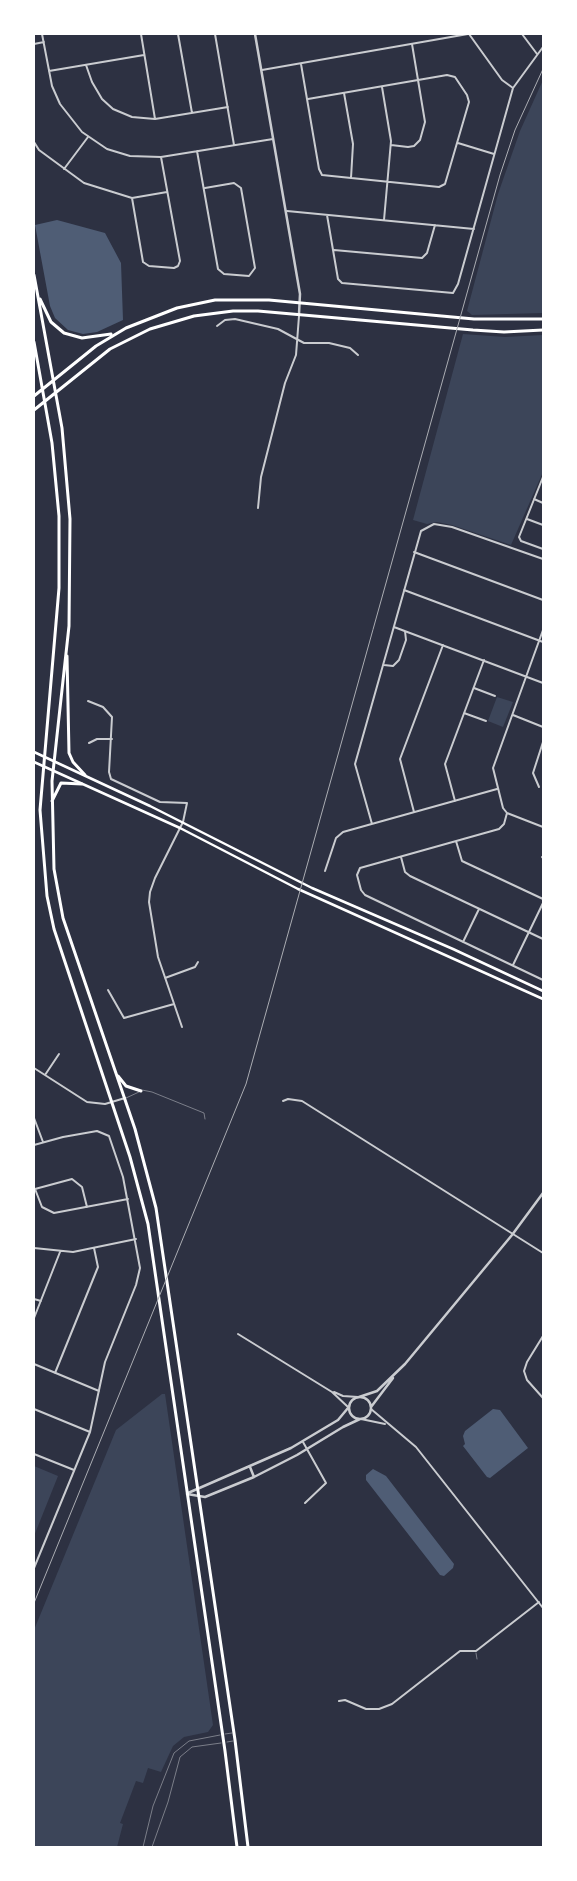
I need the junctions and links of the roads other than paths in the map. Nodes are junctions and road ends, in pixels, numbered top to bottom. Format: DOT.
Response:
graph roads {
  1 [pos="42,34"];
  2 [pos="141,34"];
  3 [pos="178,34"];
  4 [pos="215,34"];
  5 [pos="256,34"];
  6 [pos="468,34"];
  7 [pos="522,34"];
  8 [pos="44,42"];
  9 [pos="34,44"];
  10 [pos="412,44"];
  11 [pos="543,47"];
  12 [pos="144,55"];
  13 [pos="537,55"];
  14 [pos="301,64"];
  15 [pos="86,65"];
  16 [pos="262,70"];
  17 [pos="49,71"];
  18 [pos="419,80"];
  19 [pos="382,87"];
  20 [pos="513,88"];
  21 [pos="344,93"];
  22 [pos="308,99"];
  23 [pos="228,107"];
  24 [pos="192,113"];
  25 [pos="155,120"];
  26 [pos="88,137"];
  27 [pos="274,139"];
  28 [pos="34,142"];
  29 [pos="458,143"];
  30 [pos="234,145"];
  31 [pos="391,145"];
  32 [pos="197,152"];
  33 [pos="494,154"];
  34 [pos="161,157"];
  35 [pos="64,169"];
  36 [pos="350,178"];
  37 [pos="386,182"];
  38 [pos="205,188"];
  39 [pos="167,192"];
  40 [pos="132,198"];
  41 [pos="286,211"];
  42 [pos="327,215"];
  43 [pos="384,220"];
  44 [pos="435,225"];
  45 [pos="474,229"];
  46 [pos="334,250"];
  47 [pos="34,275"];
  48 [pos="37,294"];
  49 [pos="300,304"];
  50 [pos="299,314"];
  51 [pos="543,318"];
  52 [pos="217,326"];
  53 [pos="543,330"];
  54 [pos="114,334"];
  55 [pos="297,340"];
  56 [pos="34,342"];
  57 [pos="358,355"];
  58 [pos="53,381"];
  59 [pos="43,389"];
  60 [pos="55,392"];
  61 [pos="34,396"];
  62 [pos="45,401"];
  63 [pos="34,410"];
  64 [pos="543,478"];
  65 [pos="534,499"];
  66 [pos="543,503"];
  67 [pos="258,508"];
  68 [pos="526,518"];
  69 [pos="543,525"];
  70 [pos="543,550"];
  71 [pos="414,552"];
  72 [pos="543,559"];
  73 [pos="404,590"];
  74 [pos="543,600"];
  75 [pos="394,627"];
  76 [pos="543,630"];
  77 [pos="405,631"];
  78 [pos="540,640"];
  79 [pos="68,641"];
  80 [pos="543,642"];
  81 [pos="443,645"];
  82 [pos="484,660"];
  83 [pos="383,665"];
  84 [pos="526,676"];
  85 [pos="543,682"];
  86 [pos="474,688"];
  87 [pos="495,696"];
  88 [pos="88,701"];
  89 [pos="464,713"];
  90 [pos="512,715"];
  91 [pos="486,721"];
  92 [pos="543,727"];
  93 [pos="112,739"];
  94 [pos="543,742"];
  95 [pos="89,743"];
  96 [pos="34,752"];
  97 [pos="46,758"];
  98 [pos="34,762"];
  99 [pos="54,762"];
  100 [pos="44,768"];
  101 [pos="53,772"];
  102 [pos="85,775"];
  103 [pos="82,784"];
  104 [pos="539,787"];
  105 [pos="497,789"];
  106 [pos="455,801"];
  107 [pos="51,805"];
  108 [pos="414,812"];
  109 [pos="506,813"];
  110 [pos="183,822"];
  111 [pos="372,824"];
  112 [pos="543,827"];
  113 [pos="180,828"];
  114 [pos="456,841"];
  115 [pos="401,857"];
  116 [pos="325,871"];
  117 [pos="543,899"];
  118 [pos="543,903"];
  119 [pos="479,909"];
  120 [pos="529,932"];
  121 [pos="543,939"];
  122 [pos="463,942"];
  123 [pos="198,962"];
  124 [pos="513,965"];
  125 [pos="165,978"];
  126 [pos="543,980"];
  127 [pos="108,990"];
  128 [pos="543,991"];
  129 [pos="543,999"];
  130 [pos="174,1004"];
  131 [pos="182,1027"];
  132 [pos="59,1054"];
  133 [pos="34,1068"];
  134 [pos="115,1071"];
  135 [pos="45,1076"];
  136 [pos="141,1091"];
  137 [pos="125,1098"];
  138 [pos="283,1101"];
  139 [pos="113,1102"];
  140 [pos="188,1107"];
  141 [pos="187,1110"];
  142 [pos="198,1111"];
  143 [pos="197,1114"];
  144 [pos="34,1118"];
  145 [pos="206,1119"];
  146 [pos="43,1142"];
  147 [pos="34,1145"];
  148 [pos="34,1189"];
  149 [pos="543,1193"];
  150 [pos="542,1198"];
  151 [pos="128,1199"];
  152 [pos="87,1207"];
  153 [pos="512,1235"];
  154 [pos="136,1240"];
  155 [pos="34,1248"];
  156 [pos="94,1248"];
  157 [pos="60,1252"];
  158 [pos="543,1253"];
  159 [pos="34,1299"];
  160 [pos="41,1302"];
  161 [pos="34,1318"];
  162 [pos="238,1334"];
  163 [pos="543,1336"];
  164 [pos="34,1364"];
  165 [pos="55,1373"];
  166 [pos="395,1375"];
  167 [pos="99,1391"];
  168 [pos="332,1392"];
  169 [pos="359,1397"];
  170 [pos="543,1398"];
  171 [pos="348,1408"];
  172 [pos="371,1408"];
  173 [pos="34,1409"];
  174 [pos="361,1419"];
  175 [pos="387,1425"];
  176 [pos="90,1432"];
  177 [pos="303,1442"];
  178 [pos="307,1450"];
  179 [pos="34,1454"];
  180 [pos="250,1466"];
  181 [pos="74,1470"];
  182 [pos="254,1477"];
  183 [pos="198,1487"];
  184 [pos="187,1494"];
  185 [pos="199,1497"];
  186 [pos="305,1503"];
  187 [pos="34,1558"];
  188 [pos="37,1560"];
  189 [pos="34,1568"];
  190 [pos="539,1602"];
  191 [pos="543,1608"];
  192 [pos="476,1651"];
  193 [pos="477,1659"];
  194 [pos="340,1700"];
  195 [pos="234,1733"];
  196 [pos="222,1734"];
  197 [pos="235,1740"];
  198 [pos="223,1742"];
  199 [pos="143,1847"];
  200 [pos="152,1847"];
  201 [pos="237,1847"];
  202 [pos="248,1847"];
  1 -- 8 [label="street"];
  2 -- 12 [label="street"];
  3 -- 24 [label="street"];
  4 -- 23 [label="street"];
  5 -- 16 [label="street"];
  6 -- 10 [label="street"];
  6 -- 20 [label="street"];
  7 -- 13 [label="street"];
  8 -- 9 [label="street"];
  8 -- 17 [label="street"];
  10 -- 14 [label="street"];
  10 -- 18 [label="street"];
  11 -- 13 [label="street"];
  12 -- 15 [label="street"];
  12 -- 25 [label="street"];
  13 -- 20 [label="street"];
  14 -- 16 [label="street"];
  14 -- 22 [label="street"];
  15 -- 17 [label="street"];
  15 -- 25 [label="street"];
  16 -- 27 [label="street"];
  17 -- 26 [label="street"];
  18 -- 19 [label="street"];
  18 -- 29 [label="street"];
  18 -- 31 [label="street"];
  19 -- 21 [label="street"];
  19 -- 31 [label="street"];
  20 -- 33 [label="street"];
  21 -- 22 [label="street"];
  21 -- 36 [label="street"];
  22 -- 36 [label="street"];
  23 -- 24 [label="street"];
  23 -- 30 [label="street"];
  24 -- 25 [label="street"];
  26 -- 34 [label="street"];
  26 -- 35 [label="street"];
  27 -- 30 [label="street"];
  27 -- 41 [label="street"];
  28 -- 35 [label="street"];
  29 -- 33 [label="street"];
  29 -- 37 [label="street"];
  30 -- 32 [label="street"];
  31 -- 37 [label="street"];
  32 -- 34 [label="street"];
  32 -- 38 [label="street"];
  33 -- 45 [label="street"];
  34 -- 39 [label="street"];
  35 -- 40 [label="street"];
  36 -- 37 [label="street"];
  37 -- 43 [label="street"];
  38 -- 38 [label="street"];
  39 -- 40 [label="street"];
  39 -- 40 [label="street"];
  41 -- 42 [label="street"];
  41 -- 49 [label="street"];
  42 -- 43 [label="street"];
  42 -- 46 [label="street"];
  43 -- 44 [label="street"];
  44 -- 45 [label="street"];
  44 -- 46 [label="street"];
  45 -- 46 [label="street"];
  47 -- 48 [label="main road"];
  48 -- 54 [label="main road"];
  48 -- 58 [label="main road"];
  49 -- 50 [label="street"];
  49 -- 51 [label="main road"];
  49 -- 54 [label="main road"];
  50 -- 53 [label="main road"];
  50 -- 55 [label="street"];
  50 -- 60 [label="main road"];
  52 -- 55 [label="street"];
  54 -- 58 [label="main road"];
  55 -- 57 [label="street"];
  55 -- 67 [label="street"];
  56 -- 59 [label="main road"];
  58 -- 59 [label="main road"];
  58 -- 60 [label="main road"];
  59 -- 61 [label="main road"];
  59 -- 62 [label="main road"];
  60 -- 62 [label="main road"];
  60 -- 79 [label="main road"];
  62 -- 63 [label="main road"];
  62 -- 97 [label="main road"];
  64 -- 65 [label="street"];
  65 -- 66 [label="street"];
  65 -- 68 [label="street"];
  68 -- 69 [label="street"];
  68 -- 70 [label="street"];
  71 -- 72 [label="street"];
  71 -- 73 [label="street"];
  71 -- 74 [label="street"];
  73 -- 75 [label="street"];
  73 -- 78 [label="street"];
  75 -- 77 [label="street"];
  75 -- 83 [label="street"];
  76 -- 78 [label="street"];
  77 -- 81 [label="street"];
  77 -- 83 [label="street"];
  78 -- 80 [label="street"];
  78 -- 84 [label="street"];
  79 -- 99 [label="main road"];
  79 -- 102 [label="main road"];
  81 -- 82 [label="street"];
  81 -- 108 [label="street"];
  82 -- 84 [label="street"];
  82 -- 86 [label="street"];
  83 -- 111 [label="street"];
  84 -- 85 [label="street"];
  84 -- 90 [label="street"];
  86 -- 87 [label="street"];
  86 -- 89 [label="street"];
  88 -- 93 [label="street"];
  89 -- 91 [label="street"];
  89 -- 106 [label="street"];
  90 -- 92 [label="street"];
  90 -- 105 [label="street"];
  93 -- 95 [label="street"];
  93 -- 110 [label="street"];
  94 -- 104 [label="street"];
  96 -- 97 [label="main road"];
  97 -- 99 [label="main road"];
  97 -- 100 [label="main road"];
  98 -- 100 [label="main road"];
  99 -- 101 [label="main road"];
  99 -- 102 [label="main road"];
  100 -- 101 [label="main road"];
  100 -- 139 [label="main road"];
  101 -- 103 [label="main road"];
  101 -- 107 [label="main road"];
  102 -- 110 [label="main road"];
  103 -- 107 [label="main road"];
  103 -- 113 [label="main road"];
  105 -- 106 [label="street"];
  105 -- 109 [label="street"];
  106 -- 108 [label="street"];
  107 -- 134 [label="main road"];
  108 -- 111 [label="street"];
  109 -- 112 [label="street"];
  109 -- 114 [label="street"];
  110 -- 113 [label="street"];
  110 -- 128 [label="main road"];
  111 -- 116 [label="street"];
  113 -- 125 [label="street"];
  113 -- 129 [label="main road"];
  114 -- 115 [label="street"];
  114 -- 117 [label="street"];
  115 -- 119 [label="street"];
  115 -- 122 [label="street"];
  118 -- 120 [label="street"];
  119 -- 120 [label="street"];
  119 -- 122 [label="street"];
  120 -- 121 [label="street"];
  120 -- 124 [label="street"];
  122 -- 124 [label="street"];
  123 -- 125 [label="street"];
  124 -- 126 [label="street"];
  125 -- 130 [label="street"];
  127 -- 130 [label="street"];
  130 -- 131 [label="street"];
  132 -- 135 [label="street"];
  133 -- 135 [label="street"];
  134 -- 136 [label="main road"];
  134 -- 137 [label="main road"];
  135 -- 139 [label="street"];
  136 -- 137 [label="lane"];
  136 -- 140 [label="lane"];
  137 -- 139 [label="street"];
  137 -- 183 [label="main road"];
  138 -- 153 [label="street"];
  139 -- 184 [label="main road"];
  140 -- 141 [label="lane"];
  140 -- 142 [label="lane"];
  142 -- 143 [label="lane"];
  142 -- 145 [label="lane"];
  144 -- 146 [label="street"];
  146 -- 147 [label="street"];
  146 -- 151 [label="street"];
  148 -- 152 [label="street"];
  148 -- 152 [label="street"];
  149 -- 150 [label="street"];
  150 -- 153 [label="street"];
  151 -- 152 [label="street"];
  151 -- 154 [label="street"];
  153 -- 158 [label="street"];
  153 -- 166 [label="street"];
  154 -- 156 [label="street"];
  154 -- 167 [label="street"];
  155 -- 157 [label="street"];
  156 -- 157 [label="street"];
  156 -- 165 [label="street"];
  157 -- 160 [label="street"];
  159 -- 160 [label="street"];
  160 -- 161 [label="street"];
  162 -- 168 [label="street"];
  163 -- 170 [label="street"];
  164 -- 165 [label="street"];
  165 -- 167 [label="street"];
  166 -- 169 [label="street"];
  166 -- 172 [label="street"];
  167 -- 176 [label="street"];
  168 -- 169 [label="street"];
  168 -- 171 [label="street"];
  169 -- 171 [label="street"];
  169 -- 172 [label="street"];
  171 -- 174 [label="street"];
  171 -- 177 [label="street"];
  172 -- 174 [label="street"];
  172 -- 175 [label="street"];
  173 -- 176 [label="street"];
  174 -- 175 [label="street"];
  174 -- 178 [label="street"];
  175 -- 190 [label="street"];
  176 -- 181 [label="street"];
  177 -- 178 [label="street"];
  177 -- 180 [label="street"];
  178 -- 182 [label="street"];
  178 -- 186 [label="street"];
  179 -- 181 [label="street"];
  180 -- 182 [label="street"];
  180 -- 183 [label="street"];
  181 -- 188 [label="street"];
  182 -- 185 [label="street"];
  183 -- 184 [label="street"];
  183 -- 185 [label="main road"];
  184 -- 185 [label="street"];
  184 -- 196 [label="main road"];
  185 -- 195 [label="main road"];
  187 -- 188 [label="street"];
  188 -- 189 [label="street"];
  190 -- 191 [label="street"];
  190 -- 192 [label="street"];
  192 -- 193 [label="lane"];
  192 -- 194 [label="street"];
  195 -- 196 [label="lane"];
  195 -- 197 [label="main road"];
  196 -- 198 [label="main road"];
  196 -- 199 [label="lane"];
  197 -- 198 [label="lane"];
  197 -- 202 [label="main road"];
  198 -- 200 [label="lane"];
  198 -- 201 [label="main road"];
}
